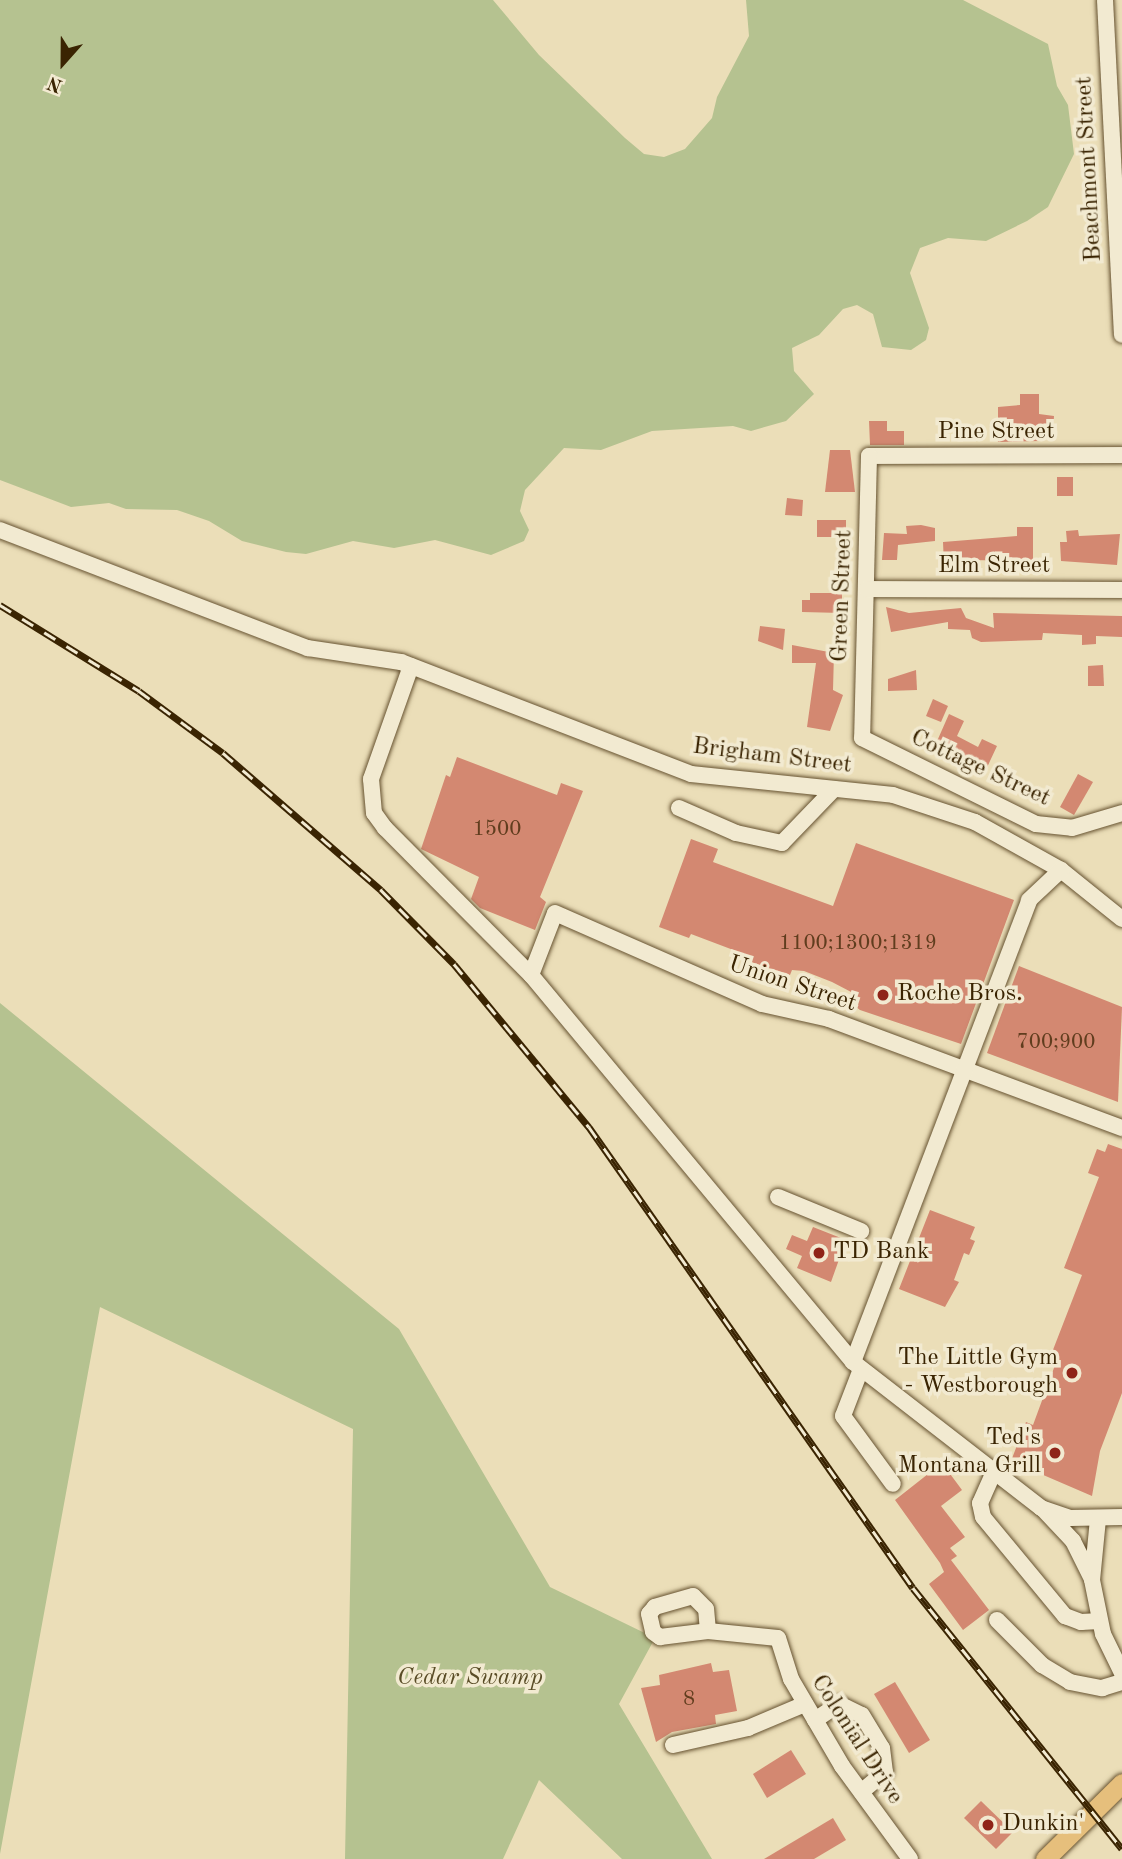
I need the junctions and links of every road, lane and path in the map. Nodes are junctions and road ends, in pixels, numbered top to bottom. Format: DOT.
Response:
graph roads {
  1 [pos="1105,0"];
  2 [pos="1116,151"];
  3 [pos="1121,314"];
  4 [pos="1122,335"];
  5 [pos="1122,455"];
  6 [pos="869,456"];
  7 [pos="0,530"];
  8 [pos="867,589"];
  9 [pos="1122,590"];
  10 [pos="406,664"];
  11 [pos="862,737"];
  12 [pos="834,789"];
  13 [pos="679,808"];
  14 [pos="1122,813"];
  15 [pos="1061,870"];
  16 [pos="1122,919"];
  17 [pos="531,975"];
  18 [pos="964,1069"];
  19 [pos="1122,1128"];
  20 [pos="778,1197"];
  21 [pos="861,1231"];
  22 [pos="857,1366"];
  23 [pos="993,1474"];
  24 [pos="893,1484"];
  25 [pos="1041,1508"];
  26 [pos="1122,1517"];
  27 [pos="1098,1519"];
  28 [pos="1092,1580"];
  29 [pos="997,1620"];
  30 [pos="1100,1621"];
  31 [pos="708,1631"];
  32 [pos="1122,1673"];
  33 [pos="1122,1682"];
  34 [pos="805,1704"];
  35 [pos="815,1720"];
  36 [pos="673,1745"];
  37 [pos="1122,1783"];
  38 [pos="861,1792"];
  39 [pos="1048,1858"];
  40 [pos="910,1859"];
  1 -- 2 [label="street, Beachmont Street"];
  2 -- 3 [label="street, Beachmont Street"];
  3 -- 4 [label="street, Beachmont Street"];
  5 -- 6 [label="street, Pine Street"];
  6 -- 8 [label="street, Green Street"];
  7 -- 10 [label="street, Brigham Street"];
  8 -- 9 [label="street, Elm Street"];
  8 -- 11 [label="street, Green Street"];
  10 -- 12 [label="street, Brigham Street"];
  10 -- 17 [label="street"];
  11 -- 14 [label="street, Cottage Street"];
  12 -- 13 [label="street"];
  12 -- 15 [label="street, Brigham Street"];
  15 -- 16 [label="street, Brigham Street"];
  15 -- 18 [label="street"];
  17 -- 18 [label="street, Union Street"];
  17 -- 22 [label="street"];
  18 -- 19 [label="street, Union Street"];
  18 -- 22 [label="street"];
  20 -- 21 [label="street"];
  22 -- 23 [label="street"];
  22 -- 24 [label="street"];
  23 -- 25 [label="street"];
  23 -- 30 [label="street"];
  25 -- 27 [label="street"];
  25 -- 28 [label="street"];
  26 -- 27 [label="street"];
  27 -- 28 [label="street"];
  28 -- 30 [label="street"];
  29 -- 33 [label="street"];
  30 -- 32 [label="street"];
  31 -- 34 [label="street, Colonial Drive"];
  34 -- 35 [label="street, Colonial Drive"];
  34 -- 36 [label="street"];
  35 -- 38 [label="street, Colonial Drive"];
  35 -- 38 [label="street"];
  37 -- 39 [label="main road"];
  38 -- 40 [label="street, Colonial Drive"];
}
